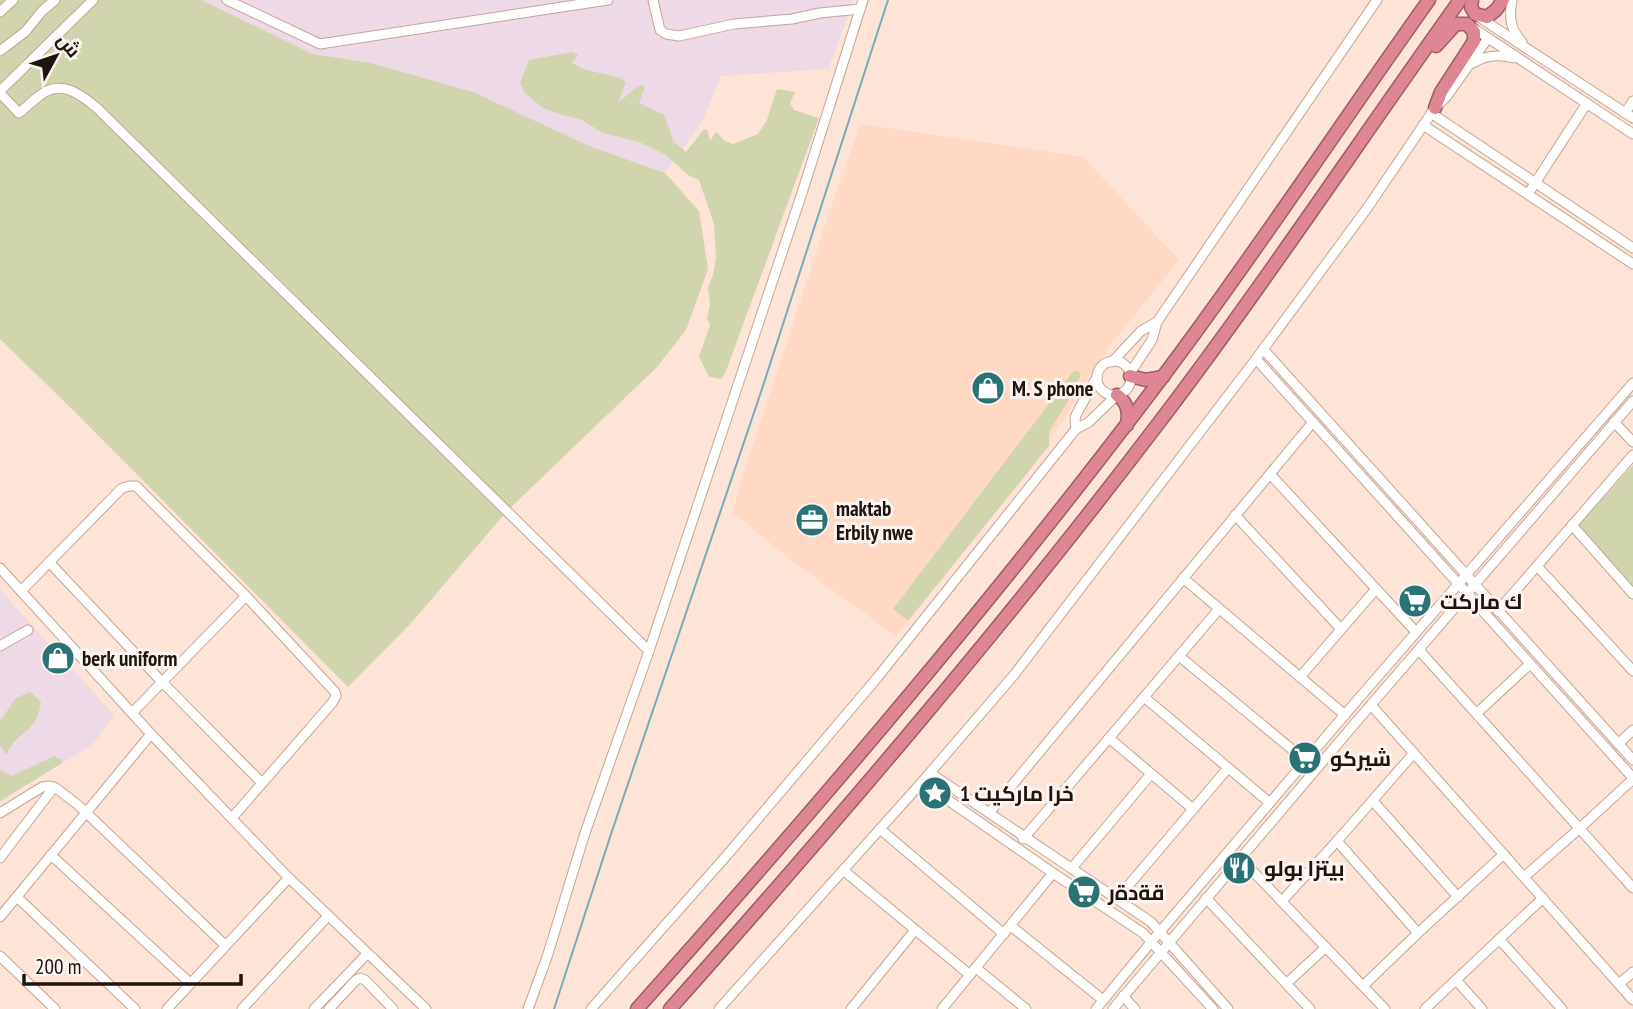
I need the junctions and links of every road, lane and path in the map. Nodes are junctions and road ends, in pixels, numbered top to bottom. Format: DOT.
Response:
graph roads {
  1 [pos="13,0"];
  2 [pos="55,0"];
  3 [pos="93,0"];
  4 [pos="227,0"];
  5 [pos="608,0"];
  6 [pos="653,0"];
  7 [pos="1377,0"];
  8 [pos="1429,0"];
  9 [pos="1503,0"];
  10 [pos="1512,0"];
  11 [pos="862,5"];
  12 [pos="0,12"];
  13 [pos="1468,12"];
  14 [pos="1488,38"];
  15 [pos="0,51"];
  16 [pos="1533,53"];
  17 [pos="1523,61"];
  18 [pos="1469,66"];
  19 [pos="1556,68"];
  20 [pos="1567,75"];
  21 [pos="1548,78"];
  22 [pos="1561,87"];
  23 [pos="1398,88"];
  24 [pos="0,92"];
  25 [pos="1633,101"];
  26 [pos="1587,103"];
  27 [pos="1433,111"];
  28 [pos="1629,116"];
  29 [pos="1423,125"];
  30 [pos="1633,134"];
  31 [pos="1536,183"];
  32 [pos="1528,194"];
  33 [pos="1633,248"];
  34 [pos="1633,264"];
  35 [pos="1157,322"];
  36 [pos="1263,349"];
  37 [pos="1256,359"];
  38 [pos="1112,362"];
  39 [pos="1130,375"];
  40 [pos="1097,376"];
  41 [pos="1163,377"];
  42 [pos="1633,383"];
  43 [pos="1117,395"];
  44 [pos="1633,401"];
  45 [pos="1313,422"];
  46 [pos="1614,422"];
  47 [pos="1126,425"];
  48 [pos="1076,429"];
  49 [pos="1633,442"];
  50 [pos="1633,455"];
  51 [pos="1270,474"];
  52 [pos="1236,515"];
  53 [pos="1572,525"];
  54 [pos="49,562"];
  55 [pos="1536,566"];
  56 [pos="0,568"];
  57 [pos="1466,575"];
  58 [pos="1183,578"];
  59 [pos="1458,584"];
  60 [pos="1475,585"];
  61 [pos="1376,589"];
  62 [pos="21,591"];
  63 [pos="1467,594"];
  64 [pos="1633,594"];
  65 [pos="246,596"];
  66 [pos="1219,608"];
  67 [pos="1498,611"];
  68 [pos="1341,629"];
  69 [pos="28,630"];
  70 [pos="1416,632"];
  71 [pos="0,646"];
  72 [pos="1419,650"];
  73 [pos="649,651"];
  74 [pos="1179,656"];
  75 [pos="1530,664"];
  76 [pos="1633,671"];
  77 [pos="1300,677"];
  78 [pos="162,682"];
  79 [pos="1144,697"];
  80 [pos="1371,705"];
  81 [pos="132,713"];
  82 [pos="1477,713"];
  83 [pos="1345,715"];
  84 [pos="1633,730"];
  85 [pos="151,734"];
  86 [pos="1109,738"];
  87 [pos="1618,744"];
  88 [pos="1414,753"];
  89 [pos="1306,761"];
  90 [pos="1633,761"];
  91 [pos="1228,768"];
  92 [pos="930,773"];
  93 [pos="1151,774"];
  94 [pos="1633,778"];
  95 [pos="922,782"];
  96 [pos="262,783"];
  97 [pos="54,787"];
  98 [pos="1373,800"];
  99 [pos="1270,803"];
  100 [pos="1193,809"];
  101 [pos="0,813"];
  102 [pos="86,813"];
  103 [pos="989,813"];
  104 [pos="232,818"];
  105 [pos="1580,828"];
  106 [pos="880,829"];
  107 [pos="1025,837"];
  108 [pos="1337,841"];
  109 [pos="1017,848"];
  110 [pos="1504,854"];
  111 [pos="51,855"];
  112 [pos="0,858"];
  113 [pos="1240,858"];
  114 [pos="1072,868"];
  115 [pos="844,870"];
  116 [pos="1053,873"];
  117 [pos="1524,877"];
  118 [pos="285,882"];
  119 [pos="1633,888"];
  120 [pos="17,897"];
  121 [pos="1458,897"];
  122 [pos="1206,898"];
  123 [pos="1543,898"];
  124 [pos="1117,899"];
  125 [pos="1282,901"];
  126 [pos="328,916"];
  127 [pos="0,918"];
  128 [pos="1011,926"];
  129 [pos="915,930"];
  130 [pos="1160,931"];
  131 [pos="1418,933"];
  132 [pos="1004,934"];
  133 [pos="1499,939"];
  134 [pos="1152,941"];
  135 [pos="1169,942"];
  136 [pos="225,945"];
  137 [pos="1326,947"];
  138 [pos="1161,952"];
  139 [pos="367,954"];
  140 [pos="0,956"];
  141 [pos="973,972"];
  142 [pos="1633,972"];
  143 [pos="1456,980"];
  144 [pos="347,982"];
  145 [pos="190,983"];
  146 [pos="1287,983"];
  147 [pos="1619,984"];
  148 [pos="1363,986"];
  149 [pos="1123,996"];
  150 [pos="1103,1000"];
  151 [pos="1633,1000"];
  152 [pos="1021,1008"];
  153 [pos="55,1009"];
  154 [pos="135,1009"];
  155 [pos="167,1009"];
  156 [pos="242,1009"];
  157 [pos="314,1009"];
  158 [pos="329,1009"];
  159 [pos="393,1009"];
  160 [pos="426,1009"];
  161 [pos="528,1009"];
  162 [pos="591,1009"];
  163 [pos="637,1009"];
  164 [pos="670,1009"];
  165 [pos="719,1009"];
  166 [pos="851,1009"];
  167 [pos="942,1009"];
  168 [pos="1097,1009"];
  169 [pos="1113,1009"];
  170 [pos="1135,1009"];
  171 [pos="1213,1009"];
  172 [pos="1228,1009"];
  173 [pos="1310,1009"];
  174 [pos="1385,1009"];
  175 [pos="1425,1009"];
  176 [pos="1482,1009"];
  177 [pos="1562,1009"];
  1 -- 12 [label="street"];
  2 -- 15 [label="street"];
  3 -- 24 [label="street"];
  4 -- 5 [label="street"];
  6 -- 11 [label="street"];
  7 -- 35 [label="street"];
  8 -- 41 [label="highway"];
  9 -- 13 [label="highway"];
  10 -- 16 [label="street"];
  11 -- 73 [label="street"];
  13 -- 14 [label="street"];
  13 -- 16 [label="street"];
  13 -- 23 [label="highway"];
  13 -- 23 [label="highway"];
  13 -- 27 [label="highway"];
  14 -- 17 [label="street"];
  14 -- 18 [label="street"];
  16 -- 19 [label="street"];
  17 -- 18 [label="street"];
  17 -- 21 [label="street"];
  18 -- 27 [label="street"];
  19 -- 20 [label="street"];
  19 -- 21 [label="street"];
  20 -- 22 [label="street"];
  20 -- 28 [label="street"];
  21 -- 22 [label="street"];
  22 -- 26 [label="street"];
  23 -- 164 [label="highway"];
  24 -- 73 [label="street"];
  25 -- 28 [label="street"];
  26 -- 30 [label="street"];
  26 -- 31 [label="street"];
  27 -- 29 [label="street"];
  27 -- 31 [label="street"];
  29 -- 32 [label="street"];
  29 -- 36 [label="street"];
  31 -- 32 [label="street"];
  31 -- 33 [label="street"];
  32 -- 34 [label="street"];
  35 -- 38 [label="street"];
  35 -- 39 [label="street"];
  36 -- 37 [label="street"];
  36 -- 57 [label="street"];
  37 -- 45 [label="street"];
  37 -- 92 [label="street"];
  38 -- 39 [label="street"];
  38 -- 40 [label="street"];
  39 -- 41 [label="highway"];
  39 -- 43 [label="street"];
  40 -- 43 [label="street"];
  40 -- 48 [label="street"];
  41 -- 47 [label="highway"];
  42 -- 57 [label="street"];
  43 -- 47 [label="highway"];
  43 -- 48 [label="street"];
  44 -- 46 [label="street"];
  45 -- 51 [label="street"];
  45 -- 59 [label="street"];
  46 -- 49 [label="street"];
  46 -- 60 [label="street"];
  47 -- 163 [label="highway"];
  48 -- 162 [label="street"];
  50 -- 53 [label="street"];
  51 -- 52 [label="street"];
  51 -- 61 [label="street"];
  52 -- 58 [label="street"];
  52 -- 68 [label="street"];
  53 -- 55 [label="street"];
  53 -- 64 [label="street"];
  54 -- 62 [label="street"];
  54 -- 65 [label="street"];
  54 -- 78 [label="street"];
  55 -- 67 [label="street"];
  55 -- 76 [label="street"];
  56 -- 62 [label="street"];
  57 -- 59 [label="street"];
  57 -- 60 [label="street"];
  58 -- 66 [label="street"];
  58 -- 103 [label="street"];
  59 -- 63 [label="street"];
  59 -- 70 [label="street"];
  60 -- 63 [label="street"];
  60 -- 67 [label="street"];
  61 -- 68 [label="street"];
  61 -- 70 [label="street"];
  62 -- 81 [label="street"];
  63 -- 72 [label="street"];
  63 -- 75 [label="street"];
  65 -- 78 [label="street"];
  65 -- 96 [label="street"];
  66 -- 74 [label="street"];
  66 -- 77 [label="street"];
  67 -- 87 [label="street"];
  68 -- 77 [label="street"];
  69 -- 71 [label="street"];
  70 -- 83 [label="street"];
  72 -- 80 [label="street"];
  72 -- 82 [label="street"];
  73 -- 161 [label="street"];
  74 -- 79 [label="street"];
  74 -- 89 [label="street"];
  75 -- 82 [label="street"];
  75 -- 94 [label="street"];
  77 -- 83 [label="street"];
  78 -- 81 [label="street"];
  78 -- 96 [label="street"];
  79 -- 86 [label="street"];
  79 -- 91 [label="street"];
  80 -- 88 [label="street"];
  80 -- 113 [label="street"];
  81 -- 85 [label="street"];
  82 -- 105 [label="street"];
  83 -- 89 [label="street"];
  84 -- 87 [label="street"];
  85 -- 102 [label="street"];
  85 -- 104 [label="street"];
  86 -- 93 [label="street"];
  86 -- 107 [label="street"];
  87 -- 90 [label="street"];
  88 -- 98 [label="street"];
  88 -- 110 [label="street"];
  89 -- 99 [label="street"];
  91 -- 99 [label="street"];
  91 -- 100 [label="street"];
  92 -- 95 [label="street"];
  92 -- 103 [label="street"];
  93 -- 100 [label="street"];
  93 -- 114 [label="street"];
  94 -- 105 [label="street"];
  95 -- 106 [label="street"];
  95 -- 109 [label="street"];
  96 -- 104 [label="street"];
  97 -- 101 [label="street"];
  97 -- 102 [label="street"];
  97 -- 112 [label="street"];
  98 -- 108 [label="street"];
  98 -- 121 [label="street"];
  99 -- 130 [label="street"];
  100 -- 124 [label="street"];
  102 -- 111 [label="street"];
  102 -- 136 [label="street"];
  103 -- 107 [label="street"];
  104 -- 126 [label="street"];
  105 -- 117 [label="street"];
  105 -- 119 [label="street"];
  106 -- 115 [label="street"];
  106 -- 132 [label="street"];
  107 -- 109 [label="street"];
  107 -- 114 [label="street"];
  108 -- 125 [label="street"];
  108 -- 131 [label="street"];
  109 -- 116 [label="street"];
  110 -- 117 [label="street"];
  110 -- 121 [label="street"];
  111 -- 120 [label="street"];
  111 -- 145 [label="street"];
  113 -- 122 [label="street"];
  113 -- 125 [label="street"];
  114 -- 124 [label="street"];
  115 -- 129 [label="street"];
  115 -- 165 [label="street"];
  116 -- 128 [label="street"];
  116 -- 134 [label="street"];
  117 -- 123 [label="street"];
  118 -- 136 [label="street"];
  120 -- 127 [label="street"];
  120 -- 154 [label="street"];
  121 -- 131 [label="street"];
  122 -- 135 [label="street"];
  122 -- 146 [label="street"];
  123 -- 133 [label="street"];
  123 -- 147 [label="street"];
  124 -- 130 [label="street"];
  125 -- 137 [label="street"];
  126 -- 139 [label="street"];
  126 -- 156 [label="street"];
  128 -- 132 [label="street"];
  128 -- 150 [label="street"];
  129 -- 141 [label="street"];
  129 -- 166 [label="street"];
  130 -- 134 [label="street"];
  130 -- 135 [label="street"];
  131 -- 148 [label="street"];
  132 -- 141 [label="street"];
  133 -- 143 [label="street"];
  133 -- 177 [label="street"];
  134 -- 138 [label="street"];
  134 -- 150 [label="street"];
  135 -- 138 [label="street"];
  135 -- 172 [label="street"];
  136 -- 145 [label="street"];
  137 -- 146 [label="street"];
  137 -- 148 [label="street"];
  138 -- 149 [label="street"];
  138 -- 171 [label="street"];
  139 -- 144 [label="street"];
  139 -- 160 [label="street"];
  140 -- 153 [label="street"];
  141 -- 152 [label="street"];
  141 -- 167 [label="street"];
  142 -- 147 [label="street"];
  143 -- 175 [label="street"];
  143 -- 176 [label="street"];
  144 -- 157 [label="street"];
  144 -- 158 [label="street"];
  144 -- 159 [label="street"];
  145 -- 155 [label="street"];
  146 -- 173 [label="street"];
  147 -- 151 [label="street"];
  148 -- 174 [label="street"];
  149 -- 169 [label="street"];
  149 -- 170 [label="street"];
  150 -- 168 [label="street"];
}
